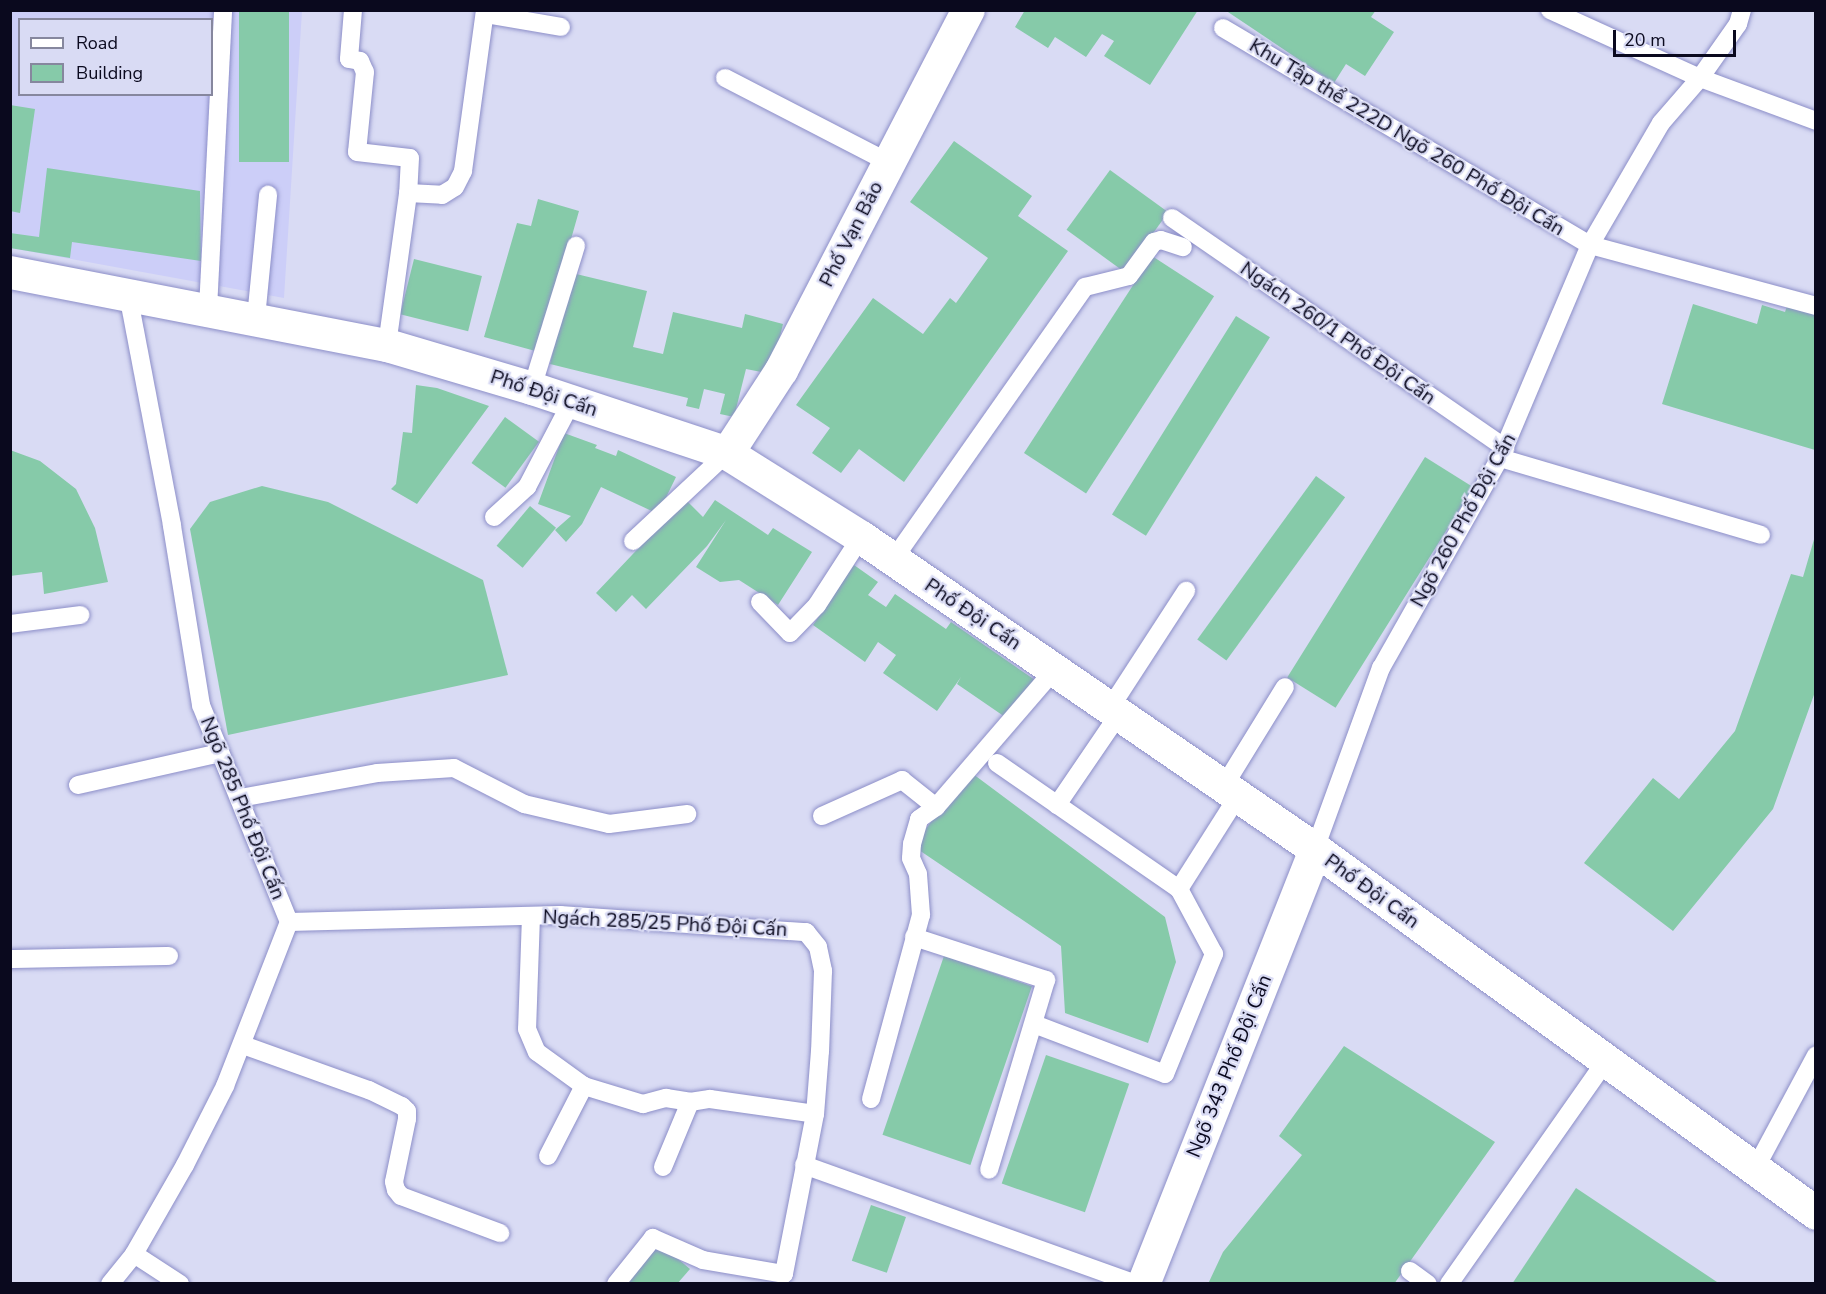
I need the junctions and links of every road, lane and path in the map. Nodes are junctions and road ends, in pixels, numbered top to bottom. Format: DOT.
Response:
graph roads {
  1 [pos="223,10"];
  2 [pos="353,10"];
  3 [pos="968,10"];
  4 [pos="1550,10"];
  5 [pos="1742,10"];
  6 [pos="485,12"];
  7 [pos="561,27"];
  8 [pos="1223,28"];
  9 [pos="725,78"];
  10 [pos="1701,78"];
  11 [pos="1815,121"];
  12 [pos="888,162"];
  13 [pos="408,193"];
  14 [pos="268,195"];
  15 [pos="1172,218"];
  16 [pos="1590,245"];
  17 [pos="576,246"];
  18 [pos="1183,247"];
  19 [pos="10,272"];
  20 [pos="128,295"];
  21 [pos="1815,306"];
  22 [pos="208,309"];
  23 [pos="256,318"];
  24 [pos="387,345"];
  25 [pos="532,388"];
  26 [pos="572,401"];
  27 [pos="727,453"];
  28 [pos="1503,453"];
  29 [pos="494,518"];
  30 [pos="1761,535"];
  31 [pos="861,537"];
  32 [pos="633,541"];
  33 [pos="893,560"];
  34 [pos="1186,591"];
  35 [pos="760,602"];
  36 [pos="80,615"];
  37 [pos="10,624"];
  38 [pos="1054,669"];
  39 [pos="1286,687"];
  40 [pos="1114,711"];
  41 [pos="220,753"];
  42 [pos="998,763"];
  43 [pos="78,785"];
  44 [pos="1231,791"];
  45 [pos="240,798"];
  46 [pos="1058,805"];
  47 [pos="936,807"];
  48 [pos="687,814"];
  49 [pos="822,816"];
  50 [pos="1315,849"];
  51 [pos="1179,890"];
  52 [pos="531,916"];
  53 [pos="289,922"];
  54 [pos="914,937"];
  55 [pos="169,956"];
  56 [pos="10,959"];
  57 [pos="1034,1024"];
  58 [pos="243,1045"];
  59 [pos="1815,1055"];
  60 [pos="1605,1062"];
  61 [pos="584,1086"];
  62 [pos="870,1099"];
  63 [pos="690,1102"];
  64 [pos="815,1114"];
  65 [pos="548,1156"];
  66 [pos="804,1165"];
  67 [pos="663,1167"];
  68 [pos="1755,1169"];
  69 [pos="989,1170"];
  70 [pos="1815,1213"];
  71 [pos="500,1233"];
  72 [pos="134,1254"];
  73 [pos="1410,1271"];
  74 [pos="110,1284"];
  75 [pos="180,1284"];
  76 [pos="616,1284"];
  77 [pos="1137,1284"];
  78 [pos="1143,1284"];
  79 [pos="1428,1284"];
  80 [pos="1449,1284"];
  1 -- 22 [label="lane"];
  2 -- 13 [label="lane"];
  3 -- 12 [label="street, Phố Vạn Bảo"];
  4 -- 10 [label="lane"];
  5 -- 10 [label="lane, Ngõ 260 Phố Đội Cấn"];
  6 -- 7 [label="lane"];
  6 -- 13 [label="lane"];
  8 -- 16 [label="lane, Khu Tập thể 222D Ngõ 260 Phố Đội Cấn"];
  9 -- 12 [label="lane"];
  10 -- 11 [label="lane"];
  10 -- 16 [label="lane, Ngõ 260 Phố Đội Cấn"];
  12 -- 27 [label="street, Phố Vạn Bảo"];
  13 -- 24 [label="lane"];
  14 -- 23 [label="lane"];
  15 -- 28 [label="lane, Ngách 260/1 Phố Đội Cấn"];
  16 -- 21 [label="lane, Khu Tập thể 222D Ngõ 260 Phố Đội Cấn"];
  16 -- 28 [label="lane, Ngõ 260 Phố Đội Cấn"];
  17 -- 25 [label="lane"];
  18 -- 33 [label="lane"];
  19 -- 20 [label="street, Phố Đội Cấn"];
  20 -- 22 [label="street, Phố Đội Cấn"];
  20 -- 41 [label="lane, Ngõ 285 Phố Đội Cấn"];
  22 -- 23 [label="street, Phố Đội Cấn"];
  23 -- 24 [label="street, Phố Đội Cấn"];
  24 -- 25 [label="street, Phố Đội Cấn"];
  25 -- 26 [label="street, Phố Đội Cấn"];
  26 -- 27 [label="street, Phố Đội Cấn"];
  26 -- 29 [label="lane"];
  27 -- 31 [label="street, Phố Đội Cấn"];
  27 -- 32 [label="lane"];
  28 -- 30 [label="lane, Ngách 260/1 Phố Đội Cấn"];
  28 -- 50 [label="lane, Ngõ 260 Phố Đội Cấn"];
  31 -- 33 [label="street, Phố Đội Cấn"];
  31 -- 35 [label="lane"];
  33 -- 38 [label="street, Phố Đội Cấn"];
  34 -- 40 [label="lane"];
  36 -- 37 [label="lane"];
  38 -- 40 [label="street, Phố Đội Cấn"];
  38 -- 47 [label="lane"];
  39 -- 44 [label="lane"];
  40 -- 44 [label="street, Phố Đội Cấn"];
  40 -- 46 [label="lane"];
  41 -- 43 [label="lane"];
  41 -- 45 [label="lane, Ngõ 285 Phố Đội Cấn"];
  42 -- 46 [label="lane"];
  44 -- 50 [label="street, Phố Đội Cấn"];
  44 -- 51 [label="lane"];
  45 -- 48 [label="lane"];
  45 -- 53 [label="lane, Ngõ 285 Phố Đội Cấn"];
  46 -- 51 [label="lane"];
  47 -- 49 [label="lane"];
  47 -- 54 [label="lane"];
  50 -- 60 [label="street, Phố Đội Cấn"];
  50 -- 78 [label="street, Ngõ 343 Phố Đội Cấn"];
  51 -- 57 [label="lane"];
  52 -- 53 [label="lane, Ngách 285/25 Phố Đội Cấn"];
  52 -- 61 [label="lane"];
  52 -- 64 [label="lane, Ngách 285/25 Phố Đội Cấn"];
  53 -- 58 [label="lane, Ngõ 285 Phố Đội Cấn"];
  54 -- 57 [label="lane"];
  54 -- 62 [label="lane"];
  55 -- 56 [label="lane"];
  57 -- 69 [label="lane"];
  58 -- 71 [label="lane"];
  58 -- 72 [label="lane, Ngõ 285 Phố Đội Cấn"];
  59 -- 68 [label="lane"];
  60 -- 68 [label="street, Phố Đội Cấn"];
  60 -- 80 [label="lane"];
  61 -- 63 [label="lane"];
  61 -- 65 [label="lane"];
  63 -- 64 [label="lane"];
  63 -- 67 [label="lane"];
  64 -- 66 [label="lane, Ngách 285/25 Phố Đội Cấn"];
  66 -- 76 [label="lane, Ngách 285/25 Phố Đội Cấn"];
  66 -- 77 [label="lane"];
  68 -- 70 [label="street, Phố Đội Cấn"];
  72 -- 74 [label="lane, Ngõ 285 Phố Đội Cấn"];
  72 -- 75 [label="lane"];
  73 -- 79 [label="lane"];
}
